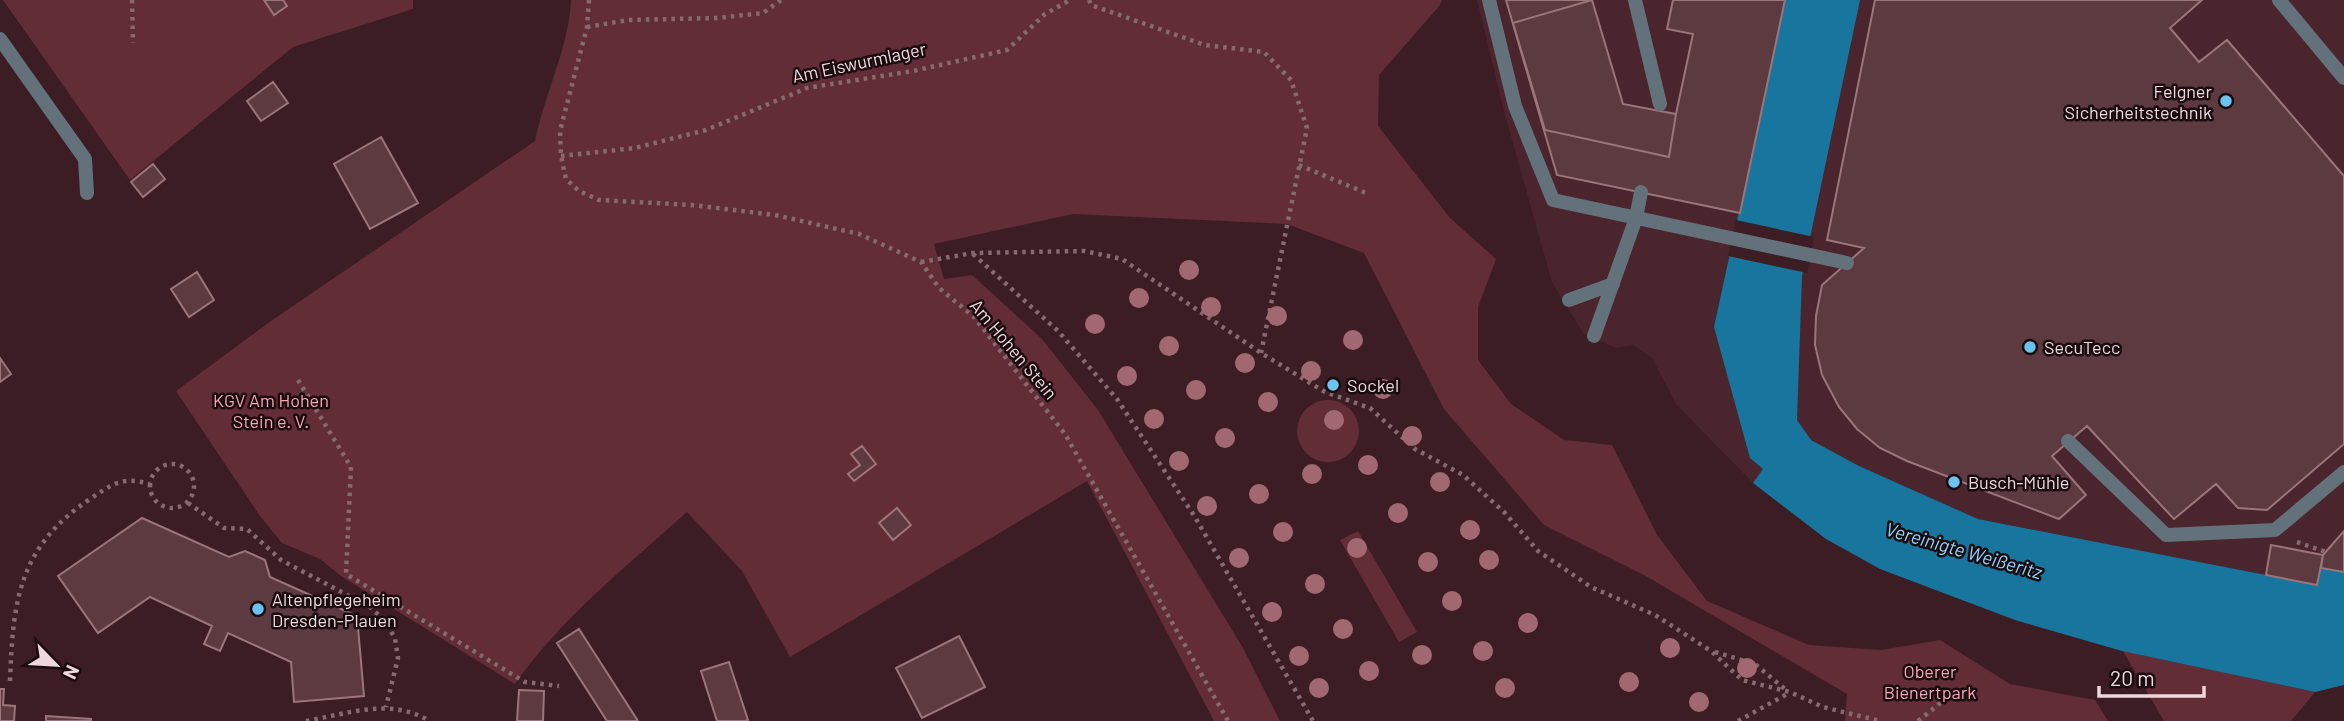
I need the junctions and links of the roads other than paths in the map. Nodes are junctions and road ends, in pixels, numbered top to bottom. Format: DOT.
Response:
graph roads {
  1 [pos="1489,0"];
  2 [pos="1634,0"];
  3 [pos="2279,0"];
  4 [pos="0,39"];
  5 [pos="2344,78"];
  6 [pos="1660,104"];
  7 [pos="1641,192"];
  8 [pos="87,193"];
  9 [pos="1636,218"];
  10 [pos="1847,263"];
  11 [pos="1613,284"];
  12 [pos="1569,300"];
  13 [pos="1594,336"];
  14 [pos="2068,442"];
  15 [pos="2344,472"];
  1 -- 9 [label="street"];
  2 -- 6 [label="street"];
  3 -- 5 [label="street"];
  4 -- 8 [label="street"];
  7 -- 9 [label="street"];
  9 -- 10 [label="street"];
  9 -- 11 [label="street"];
  11 -- 12 [label="street"];
  11 -- 13 [label="street"];
  14 -- 15 [label="street"];
}
